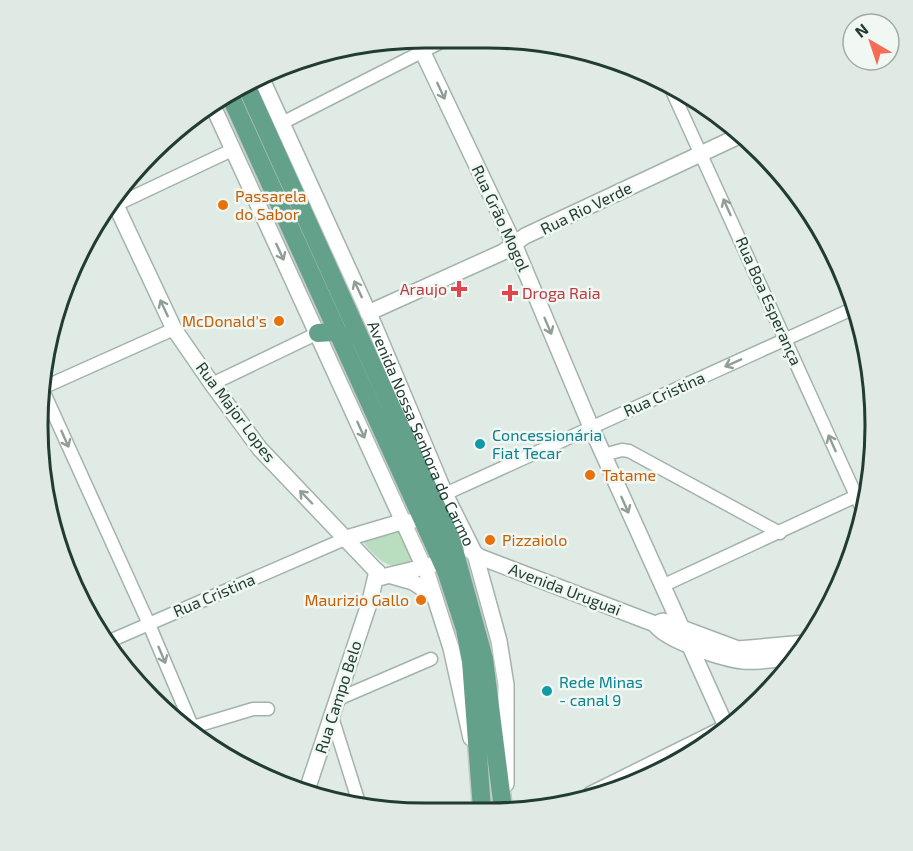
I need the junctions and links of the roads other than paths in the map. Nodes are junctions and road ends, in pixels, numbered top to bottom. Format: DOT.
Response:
graph roads {
  1 [pos="421,48"];
  2 [pos="411,49"];
  3 [pos="264,85"];
  4 [pos="250,92"];
  5 [pos="676,99"];
  6 [pos="232,102"];
  7 [pos="216,112"];
  8 [pos="282,123"];
  9 [pos="732,139"];
  10 [pos="232,150"];
  11 [pos="702,152"];
  12 [pos="125,198"];
  13 [pos="115,212"];
  14 [pos="513,244"];
  15 [pos="307,262"];
  16 [pos="847,311"];
  17 [pos="360,314"];
  18 [pos="174,329"];
  19 [pos="318,333"];
  20 [pos="340,334"];
  21 [pos="786,339"];
  22 [pos="50,384"];
  23 [pos="212,384"];
  24 [pos="385,390"];
  25 [pos="49,405"];
  26 [pos="591,428"];
  27 [pos="603,455"];
  28 [pos="859,492"];
  29 [pos="445,494"];
  30 [pos="859,495"];
  31 [pos="401,522"];
  32 [pos="426,524"];
  33 [pos="780,533"];
  34 [pos="347,538"];
  35 [pos="451,539"];
  36 [pos="361,543"];
  37 [pos="475,554"];
  38 [pos="450,562"];
  39 [pos="423,566"];
  40 [pos="505,566"];
  41 [pos="384,575"];
  42 [pos="480,577"];
  43 [pos="665,592"];
  44 [pos="435,596"];
  45 [pos="148,622"];
  46 [pos="659,622"];
  47 [pos="682,627"];
  48 [pos="114,638"];
  49 [pos="689,645"];
  50 [pos="792,648"];
  51 [pos="790,650"];
  52 [pos="431,659"];
  53 [pos="338,699"];
  54 [pos="268,708"];
  55 [pos="332,717"];
  56 [pos="190,720"];
  57 [pos="723,720"];
  58 [pos="200,728"];
  59 [pos="690,744"];
  60 [pos="477,769"];
  61 [pos="614,781"];
  62 [pos="309,784"];
  63 [pos="357,797"];
  64 [pos="503,802"];
  65 [pos="504,802"];
  66 [pos="480,803"];
  1 -- 14 [label="street, Rua Grão Mogol, one-way"];
  2 -- 8 [label="street"];
  3 -- 8 [label="street, Avenida Nossa Senhora do Carmo"];
  4 -- 17 [label="main road, Avenida Nossa Senhora do Carmo"];
  5 -- 11 [label="street, Rua Boa Esperança"];
  6 -- 15 [label="main road, Avenida Nossa Senhora do Carmo"];
  7 -- 10 [label="street, Avenida Nossa Senhora do Carmo"];
  17 -- 8 [label="street, Avenida Nossa Senhora do Carmo, one-way"];
  9 -- 11 [label="street, Rua Rio Verde"];
  10 -- 12 [label="street"];
  10 -- 19 [label="street, Avenida Nossa Senhora do Carmo, one-way"];
  11 -- 14 [label="street, Rua Rio Verde"];
  21 -- 11 [label="street, Rua Boa Esperança, one-way"];
  18 -- 13 [label="street, Rua Major Lopes, one-way"];
  14 -- 17 [label="street, Rua Rio Verde"];
  14 -- 26 [label="street, Rua Grão Mogol, one-way"];
  15 -- 17 [label="main road"];
  15 -- 20 [label="main road, Avenida Nossa Senhora do Carmo"];
  16 -- 21 [label="street, Rua Cristina"];
  17 -- 24 [label="main road, Avenida Nossa Senhora do Carmo"];
  17 -- 29 [label="street, Avenida Nossa Senhora do Carmo"];
  18 -- 22 [label="street"];
  18 -- 23 [label="street, Rua Major Lopes"];
  19 -- 20 [label="main road"];
  19 -- 23 [label="street"];
  19 -- 31 [label="street, Avenida Nossa Senhora do Carmo, one-way"];
  20 -- 24 [label="main road"];
  20 -- 32 [label="main road, Avenida Nossa Senhora do Carmo"];
  21 -- 26 [label="street, Rua Cristina, one-way"];
  28 -- 21 [label="street, Rua Boa Esperança, one-way"];
  34 -- 23 [label="street, Rua Major Lopes, one-way"];
  24 -- 35 [label="main road, Avenida Nossa Senhora do Carmo"];
  25 -- 45 [label="street, one-way"];
  26 -- 27 [label="street, Rua Grão Mogol"];
  26 -- 29 [label="street, Rua Cristina"];
  27 -- 33 [label="street"];
  27 -- 43 [label="street, Rua Grão Mogol, one-way"];
  29 -- 37 [label="street, Avenida Nossa Senhora do Carmo"];
  30 -- 33 [label="street"];
  31 -- 32 [label="street"];
  31 -- 36 [label="street"];
  31 -- 39 [label="street, Avenida Nossa Senhora do Carmo"];
  32 -- 35 [label="street, Avenida Uruguai"];
  32 -- 38 [label="main road, Avenida Nossa Senhora do Carmo"];
  33 -- 43 [label="street"];
  34 -- 36 [label="street, Rua Major Lopes"];
  34 -- 45 [label="street, Rua Cristina"];
  35 -- 37 [label="street, Avenida Uruguai"];
  35 -- 38 [label="main road, Avenida Nossa Senhora do Carmo"];
  36 -- 41 [label="street, Rua Major Lopes"];
  37 -- 38 [label="street"];
  37 -- 40 [label="street, Avenida Uruguai"];
  37 -- 42 [label="street, Avenida Nossa Senhora do Carmo"];
  38 -- 39 [label="street"];
  38 -- 60 [label="main road, Avenida Nossa Senhora do Carmo"];
  38 -- 64 [label="main road, Avenida Nossa Senhora do Carmo"];
  39 -- 41 [label="street"];
  39 -- 44 [label="street, Avenida Nossa Senhora do Carmo"];
  40 -- 42 [label="street"];
  40 -- 46 [label="street, Avenida Uruguai"];
  41 -- 44 [label="street"];
  41 -- 53 [label="street, Rua Campo Belo"];
  42 -- 65 [label="street, Avenida Nossa Senhora do Carmo"];
  43 -- 46 [label="street"];
  43 -- 47 [label="street, Rua Grão Mogol"];
  44 -- 60 [label="street, Avenida Nossa Senhora do Carmo"];
  45 -- 48 [label="street, Rua Cristina"];
  45 -- 56 [label="street, one-way"];
  46 -- 47 [label="street, Avenida Uruguai"];
  46 -- 49 [label="street, Avenida Uruguai"];
  47 -- 49 [label="street, Rua Grão Mogol"];
  47 -- 50 [label="street, Avenida Uruguai"];
  49 -- 51 [label="street, Avenida Uruguai"];
  49 -- 57 [label="street, Rua Grão Mogol"];
  52 -- 53 [label="street"];
  53 -- 55 [label="street, Rua Campo Belo"];
  54 -- 58 [label="street"];
  55 -- 62 [label="street, Rua Campo Belo"];
  55 -- 63 [label="street"];
  59 -- 61 [label="street"];
  60 -- 66 [label="main road, Avenida Nossa Senhora do Carmo"];
}
